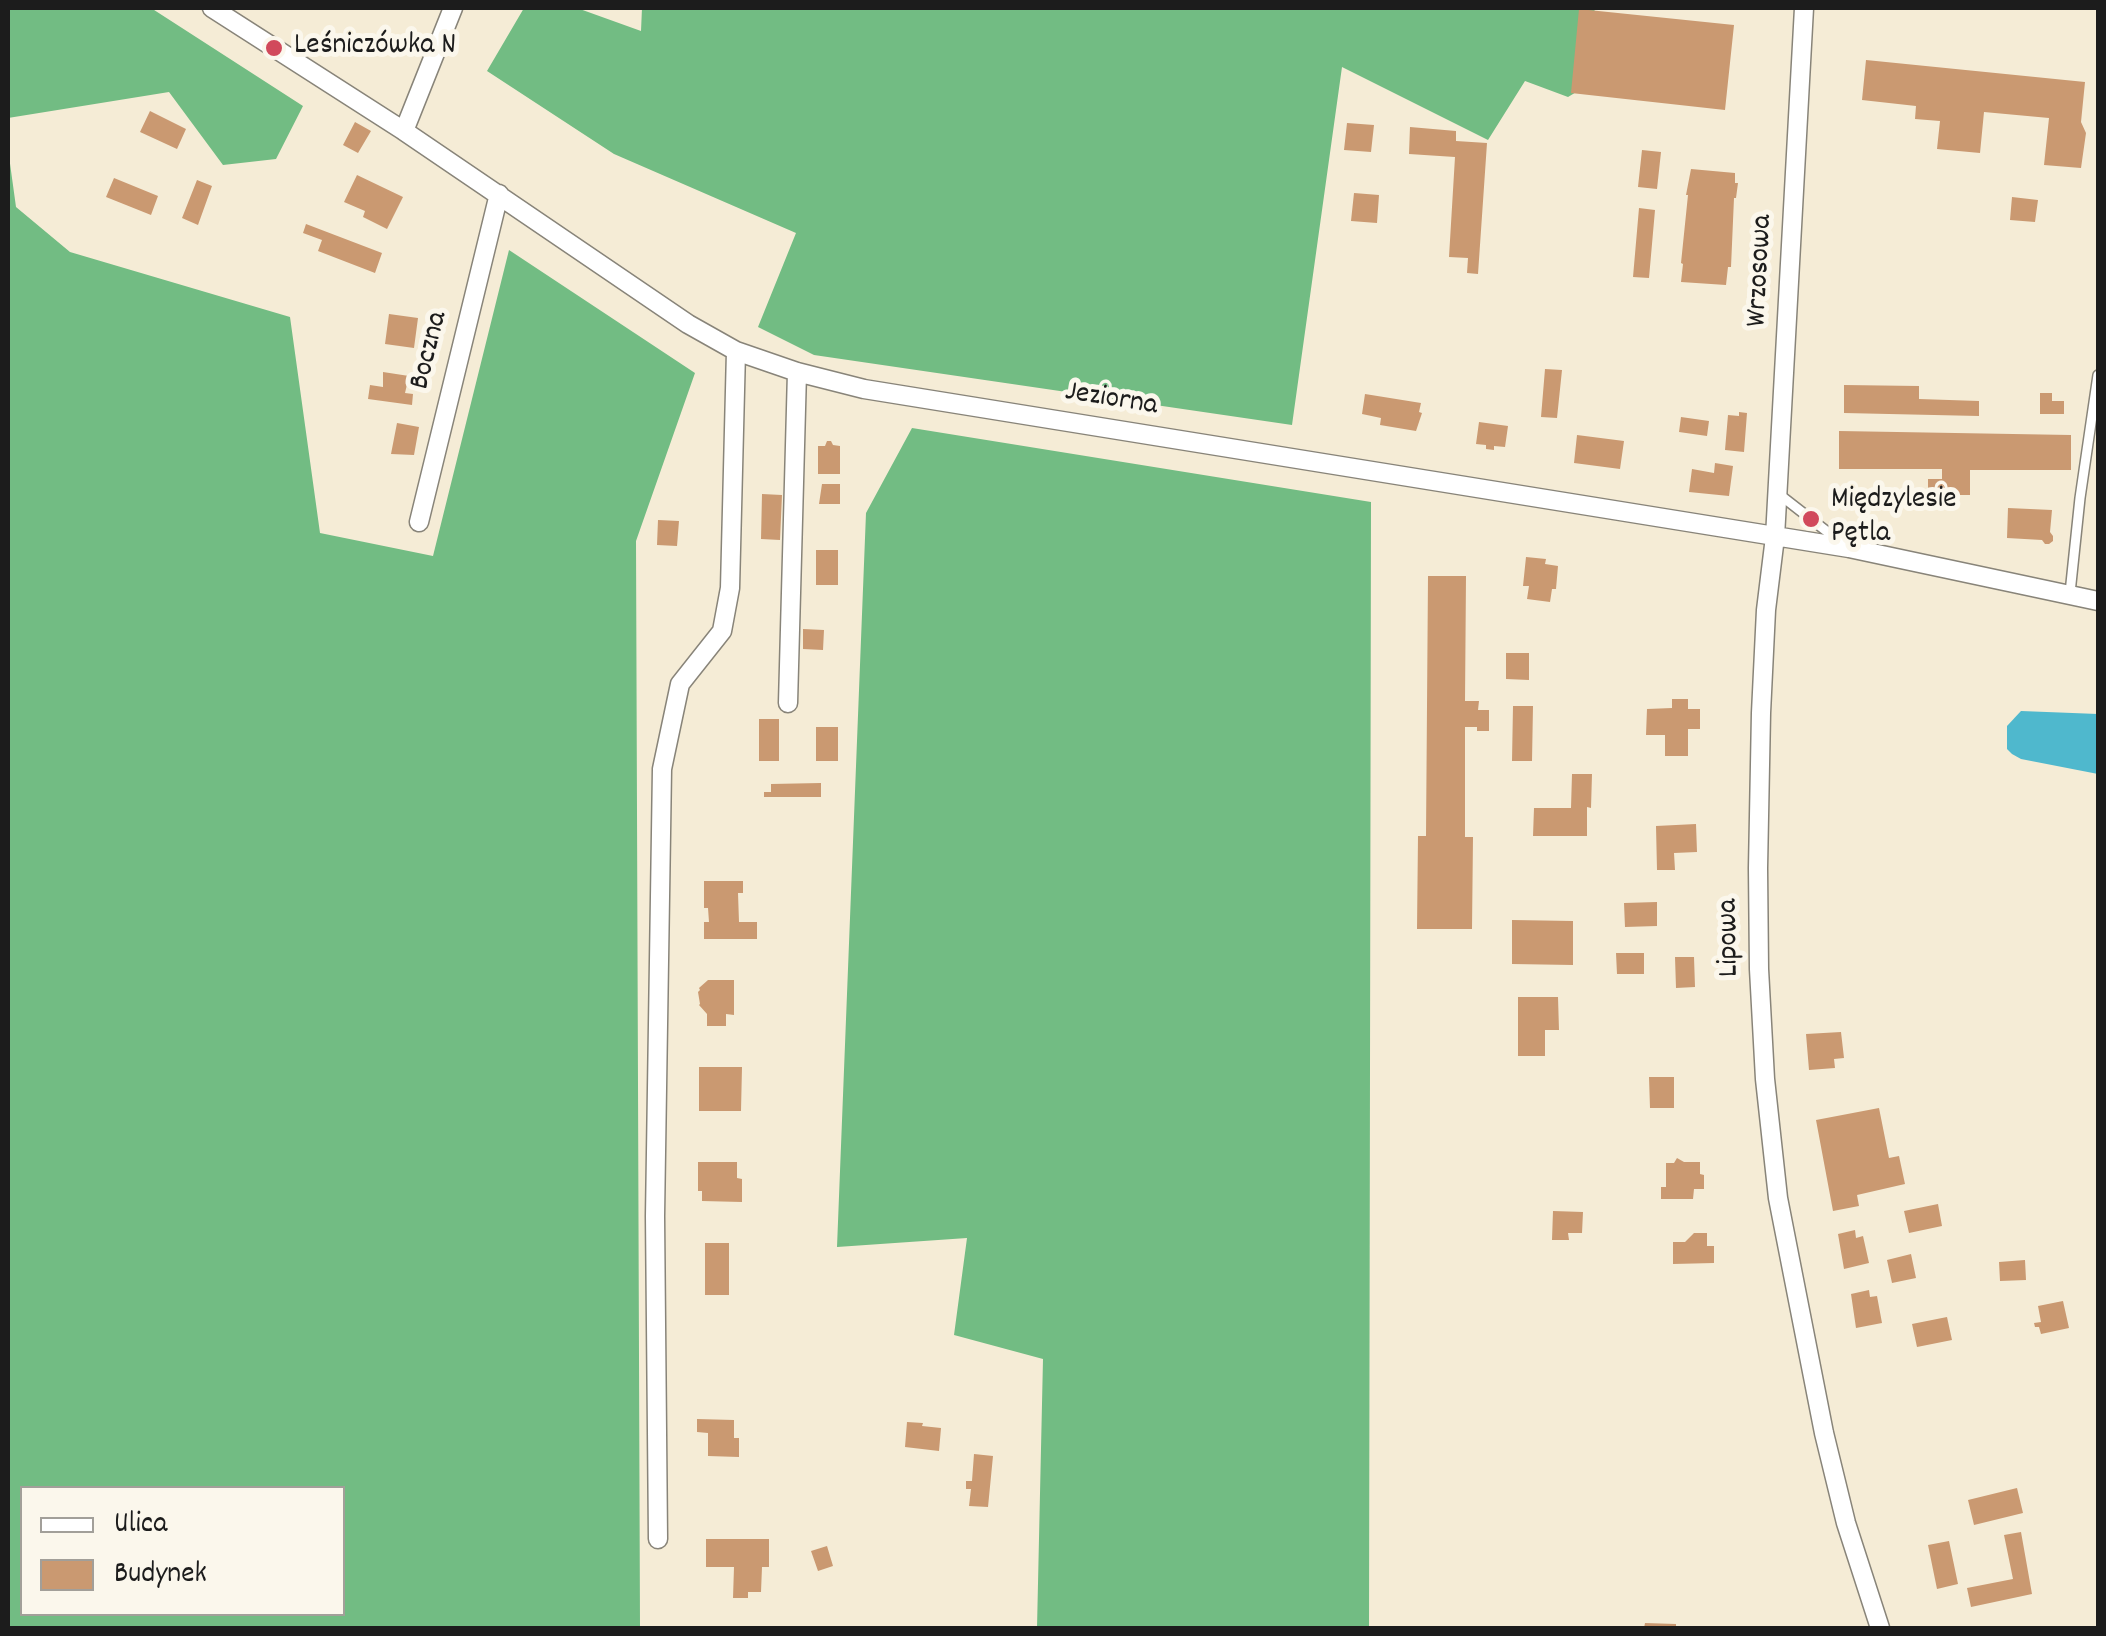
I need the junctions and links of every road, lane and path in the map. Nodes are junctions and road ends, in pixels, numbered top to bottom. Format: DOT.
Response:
graph roads {
  1 [pos="212,8"];
  2 [pos="454,8"];
  3 [pos="1804,8"];
  4 [pos="404,131"];
  5 [pos="498,194"];
  6 [pos="736,351"];
  7 [pos="797,372"];
  8 [pos="2098,375"];
  9 [pos="1778,493"];
  10 [pos="418,522"];
  11 [pos="1775,537"];
  12 [pos="1849,548"];
  13 [pos="2070,593"];
  14 [pos="2098,601"];
  15 [pos="788,703"];
  16 [pos="658,1539"];
  17 [pos="1880,1628"];
  1 -- 4 [label="street, Jeziorna"];
  2 -- 4 [label="street"];
  3 -- 9 [label="street, Wrzosowa"];
  4 -- 5 [label="street, Jeziorna"];
  5 -- 6 [label="street, Jeziorna"];
  5 -- 10 [label="street, Boczna"];
  6 -- 7 [label="street, Jeziorna"];
  6 -- 16 [label="street"];
  7 -- 11 [label="street, Jeziorna"];
  7 -- 15 [label="street"];
  8 -- 13 [label="lane"];
  9 -- 11 [label="street, Wrzosowa"];
  9 -- 12 [label="lane"];
  11 -- 12 [label="street, Jeziorna"];
  11 -- 17 [label="street, Lipowa"];
  12 -- 13 [label="street, Jeziorna"];
  13 -- 14 [label="street, Jeziorna"];
}
